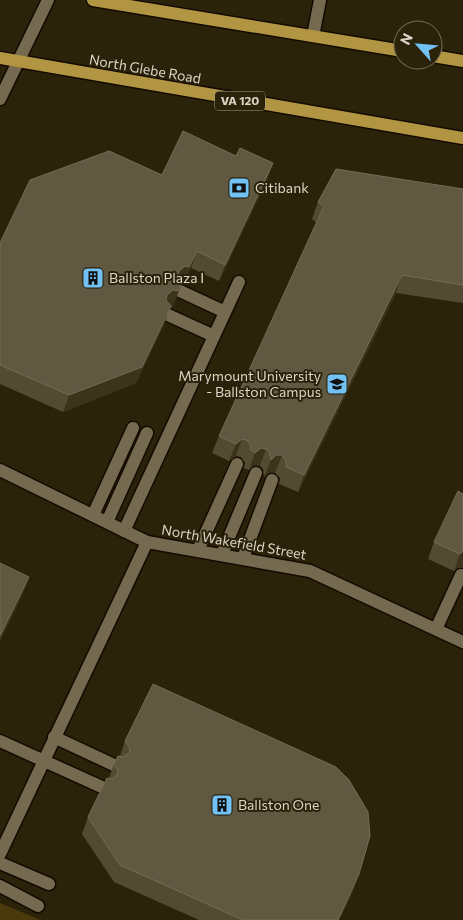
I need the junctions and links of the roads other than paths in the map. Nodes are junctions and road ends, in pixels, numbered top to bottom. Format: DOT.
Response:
graph roads {
  1 [pos="48,0"];
  2 [pos="93,0"];
  3 [pos="320,0"];
  4 [pos="313,36"];
  5 [pos="393,49"];
  6 [pos="0,58"];
  7 [pos="443,58"];
  8 [pos="463,61"];
  9 [pos="18,62"];
  10 [pos="0,99"];
  11 [pos="463,138"];
  12 [pos="239,282"];
  13 [pos="180,291"];
  14 [pos="225,312"];
  15 [pos="168,316"];
  16 [pos="214,336"];
  17 [pos="133,428"];
  18 [pos="147,433"];
  19 [pos="237,464"];
  20 [pos="0,470"];
  21 [pos="256,473"];
  22 [pos="272,480"];
  23 [pos="93,515"];
  24 [pos="108,522"];
  25 [pos="124,531"];
  26 [pos="147,542"];
  27 [pos="198,550"];
  28 [pos="222,554"];
  29 [pos="243,558"];
  30 [pos="461,574"];
  31 [pos="436,630"];
  32 [pos="462,640"];
  33 [pos="54,737"];
  34 [pos="0,741"];
  35 [pos="43,761"];
  36 [pos="116,766"];
  37 [pos="104,788"];
  38 [pos="2,846"];
  39 [pos="0,863"];
  40 [pos="48,884"];
  41 [pos="0,886"];
  42 [pos="38,906"];
  1 -- 9 [label="street"];
  2 -- 4 [label="main road"];
  3 -- 4 [label="street"];
  4 -- 5 [label="main road"];
  6 -- 9 [label="main road, North Glebe Road / VA 120"];
  7 -- 8 [label="main road"];
  9 -- 10 [label="street"];
  9 -- 11 [label="main road, North Glebe Road / VA 120"];
  12 -- 14 [label="street"];
  13 -- 14 [label="street"];
  14 -- 16 [label="street"];
  15 -- 16 [label="street"];
  16 -- 25 [label="street"];
  17 -- 23 [label="street"];
  18 -- 24 [label="street"];
  19 -- 27 [label="street"];
  20 -- 23 [label="street, North Wakefield Street"];
  21 -- 28 [label="street"];
  22 -- 29 [label="street"];
  23 -- 24 [label="street, North Wakefield Street"];
  24 -- 25 [label="street, North Wakefield Street"];
  25 -- 26 [label="street, North Wakefield Street"];
  26 -- 27 [label="street, North Wakefield Street"];
  26 -- 33 [label="street"];
  27 -- 28 [label="street, North Wakefield Street"];
  28 -- 29 [label="street, North Wakefield Street"];
  29 -- 31 [label="street, North Wakefield Street"];
  30 -- 31 [label="street"];
  31 -- 32 [label="street, North Wakefield Street"];
  33 -- 35 [label="street"];
  33 -- 36 [label="street"];
  34 -- 35 [label="street"];
  35 -- 37 [label="street"];
  35 -- 38 [label="street"];
  39 -- 40 [label="street"];
  41 -- 42 [label="street"];
}
